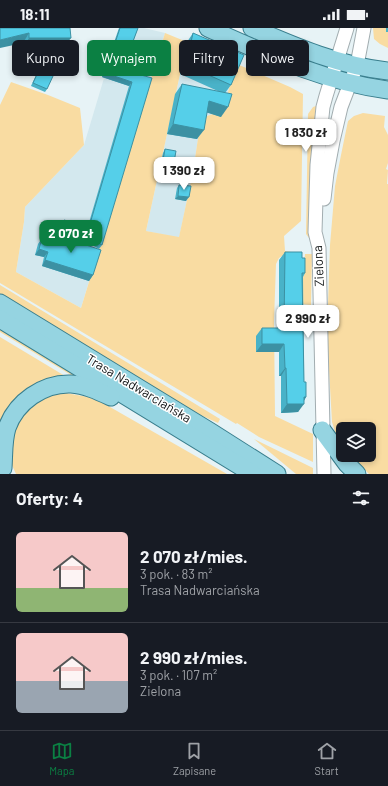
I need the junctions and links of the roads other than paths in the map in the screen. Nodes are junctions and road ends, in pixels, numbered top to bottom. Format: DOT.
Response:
graph roads {
  1 [pos="208,28"];
  2 [pos="252,28"];
  3 [pos="347,28"];
  4 [pos="364,28"];
  5 [pos="338,61"];
  6 [pos="357,65"];
  7 [pos="388,71"];
  8 [pos="332,78"];
  9 [pos="350,83"];
  10 [pos="388,90"];
  11 [pos="319,248"];
  12 [pos="0,303"];
  13 [pos="0,319"];
  14 [pos="163,419"];
  15 [pos="322,430"];
  16 [pos="3,468"];
  17 [pos="265,472"];
  18 [pos="324,474"];
  19 [pos="357,474"];
  1 -- 8 [label="main road"];
  2 -- 5 [label="main road"];
  3 -- 5 [label="street, Zielona"];
  4 -- 6 [label="street"];
  5 -- 6 [label="main road"];
  5 -- 8 [label="street, Zielona"];
  6 -- 7 [label="main road"];
  6 -- 9 [label="street"];
  8 -- 9 [label="main road"];
  8 -- 11 [label="street, Zielona"];
  9 -- 10 [label="main road"];
  9 -- 11 [label="street"];
  11 -- 15 [label="street, Zielona"];
  12 -- 17 [label="main road, Trasa Nadwarciańska"];
  13 -- 14 [label="main road, Trasa Nadwarciańska"];
  14 -- 16 [label="main road"];
  14 -- 17 [label="main road, Trasa Nadwarciańska"];
  15 -- 18 [label="street, Zielona"];
  15 -- 19 [label="main road"];
}
